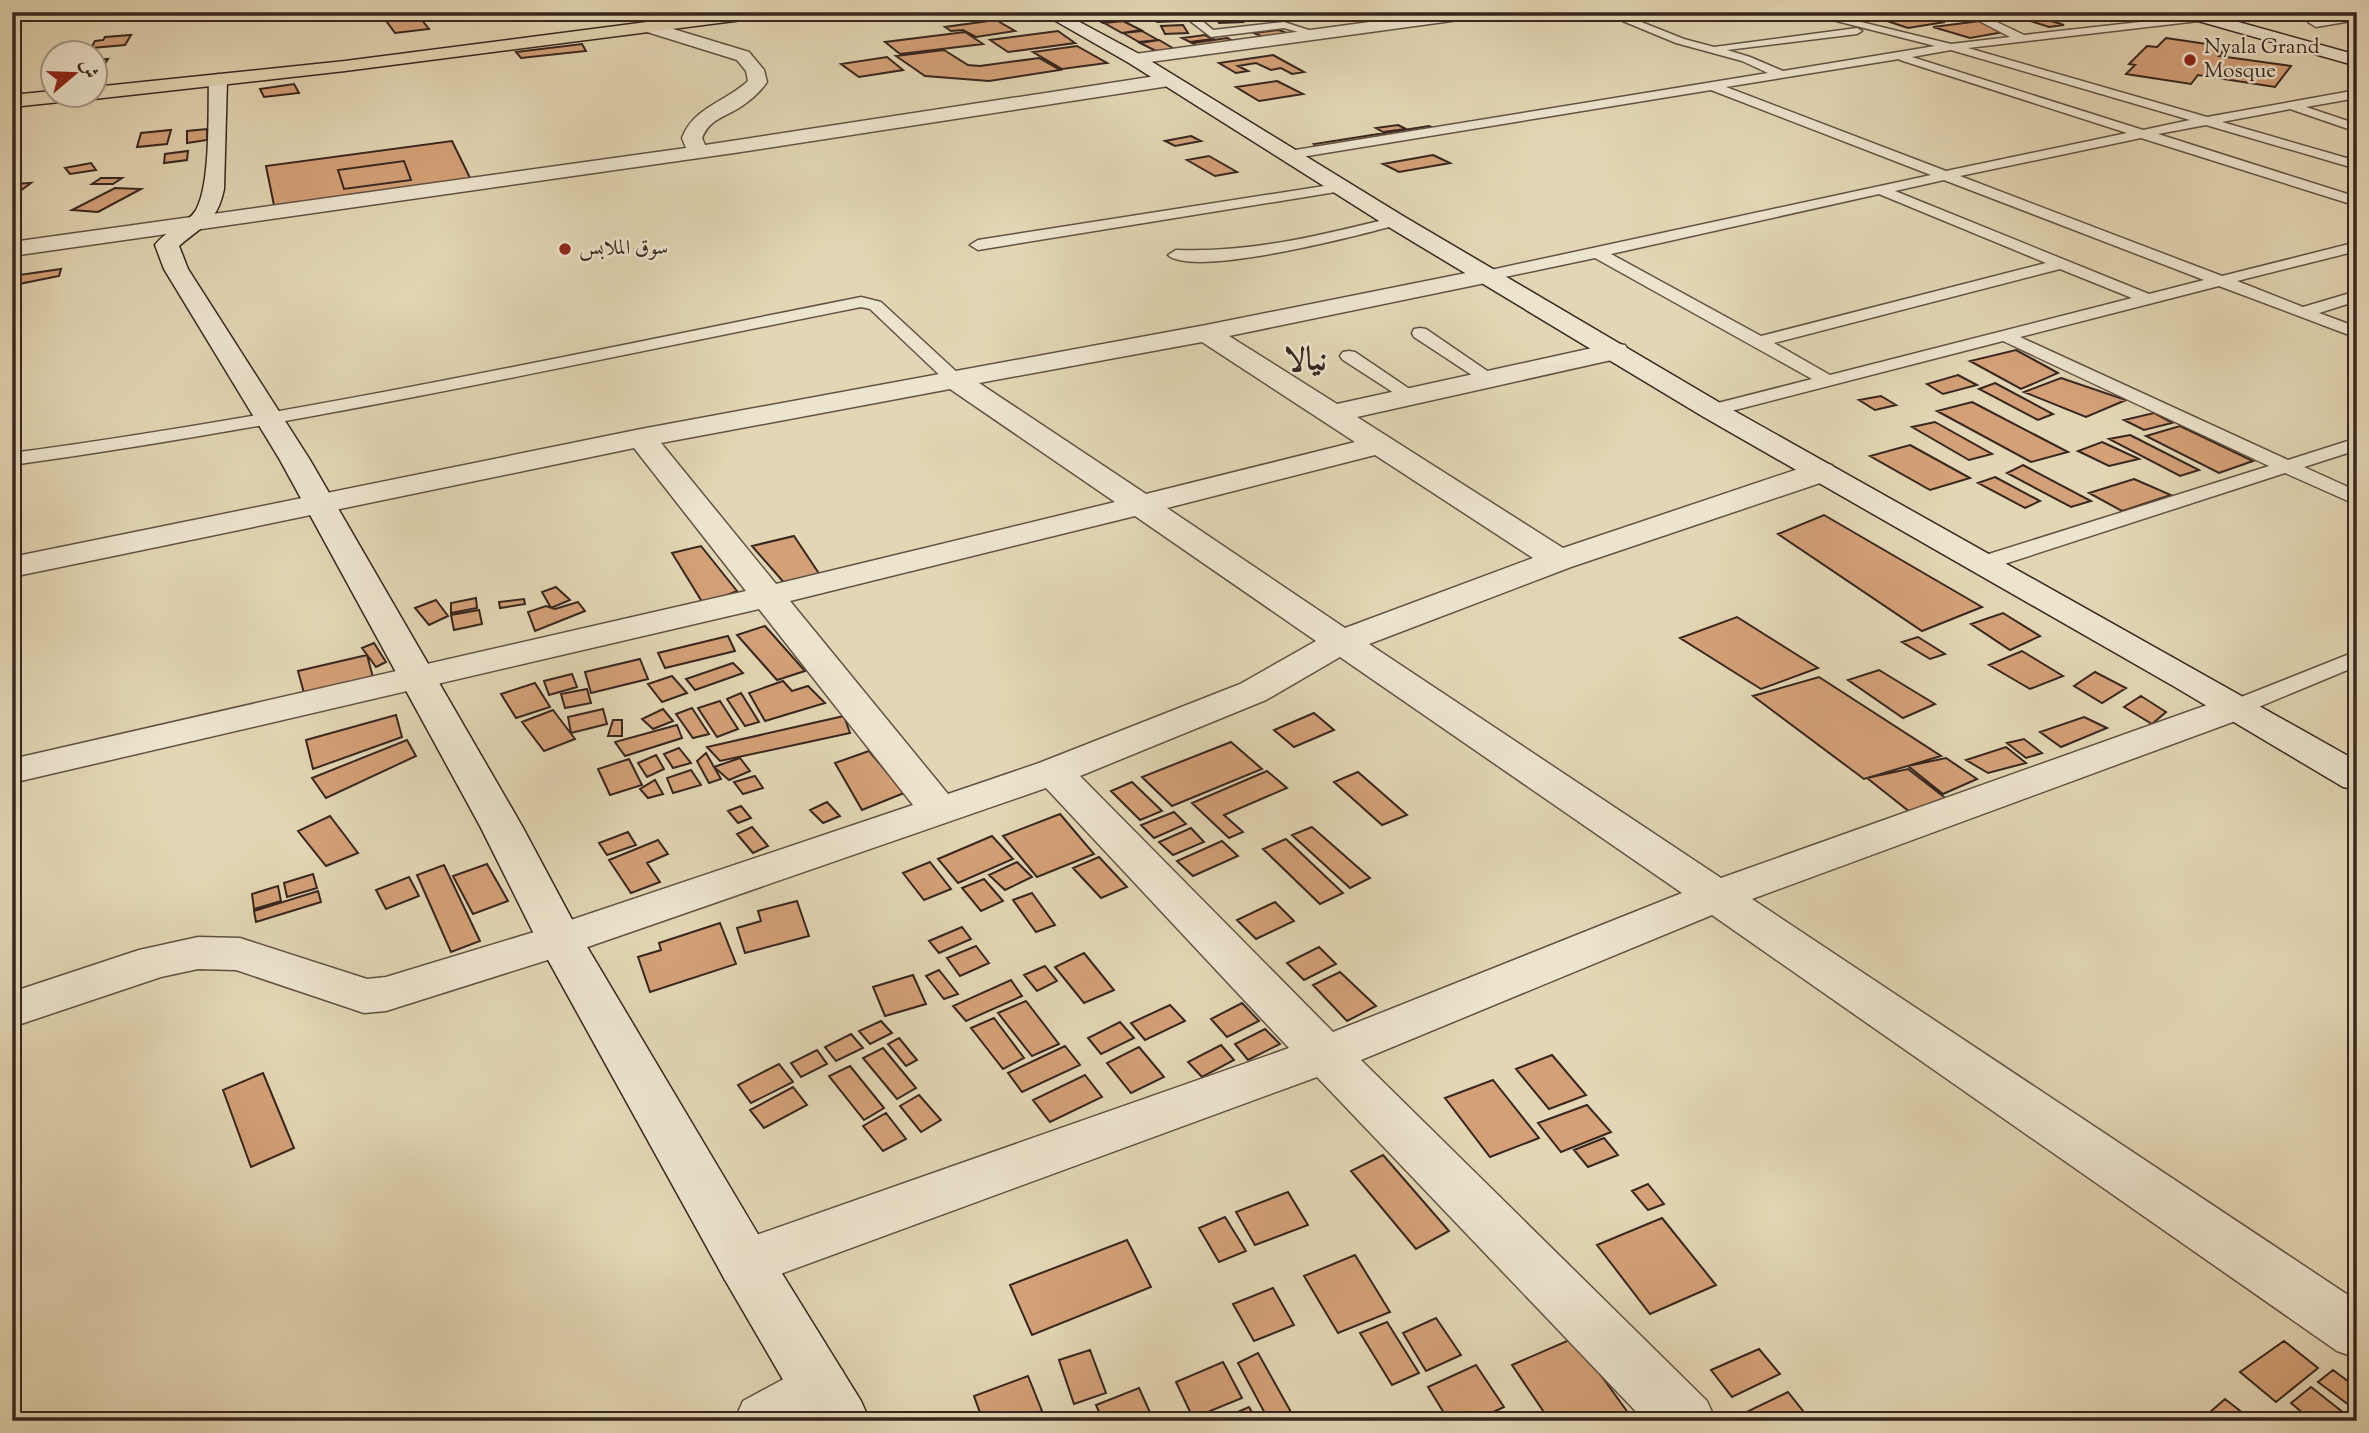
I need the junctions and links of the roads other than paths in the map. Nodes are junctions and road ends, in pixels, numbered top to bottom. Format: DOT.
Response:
graph roads {
  1 [pos="765,12"];
  2 [pos="1048,12"];
  3 [pos="1481,12"];
  4 [pos="1606,12"];
  5 [pos="1807,12"];
  6 [pos="1839,12"];
  7 [pos="1967,12"];
  8 [pos="2183,12"];
  9 [pos="1189,15"];
  10 [pos="2357,15"];
  11 [pos="1820,16"];
  12 [pos="2203,18"];
  13 [pos="2316,22"];
  14 [pos="650,27"];
  15 [pos="1875,29"];
  16 [pos="1316,34"];
  17 [pos="2021,38"];
  18 [pos="1951,47"];
  19 [pos="1709,49"];
  20 [pos="1898,56"];
  21 [pos="1135,59"];
  22 [pos="2357,61"];
  23 [pos="1782,75"];
  24 [pos="218,80"];
  25 [pos="1169,80"];
  26 [pos="1714,86"];
  27 [pos="108,92"];
  28 [pos="2352,97"];
  29 [pos="38,98"];
  30 [pos="12,101"];
  31 [pos="2291,106"];
  32 [pos="2210,121"];
  33 [pos="2357,128"];
  34 [pos="2145,135"];
  35 [pos="698,152"];
  36 [pos="1289,155"];
  37 [pos="2356,165"];
  38 [pos="1944,176"];
  39 [pos="1343,187"];
  40 [pos="1881,190"];
  41 [pos="2357,202"];
  42 [pos="1395,221"];
  43 [pos="192,224"];
  44 [pos="978,245"];
  45 [pos="2357,246"];
  46 [pos="12,249"];
  47 [pos="1598,253"];
  48 [pos="1176,255"];
  49 [pos="2061,264"];
  50 [pos="1486,276"];
  51 [pos="2216,281"];
  52 [pos="2357,296"];
  53 [pos="2147,299"];
  54 [pos="2301,313"];
  55 [pos="1206,333"];
  56 [pos="1420,333"];
  57 [pos="2357,333"];
  58 [pos="2006,336"];
  59 [pos="1759,342"];
  60 [pos="1615,351"];
  61 [pos="1349,356"];
  62 [pos="954,379"];
  63 [pos="1490,379"];
  64 [pos="1829,381"];
  65 [pos="1411,396"];
  66 [pos="1712,410"];
  67 [pos="1332,414"];
  68 [pos="271,418"];
  69 [pos="640,438"];
  70 [pos="1382,444"];
  71 [pos="2357,444"];
  72 [pos="12,459"];
  73 [pos="2285,466"];
  74 [pos="1821,472"];
  75 [pos="2357,499"];
  76 [pos="320,506"];
  77 [pos="1143,506"];
  78 [pos="1559,560"];
  79 [pos="1984,563"];
  80 [pos="12,567"];
  81 [pos="767,596"];
  82 [pos="1340,642"];
  83 [pos="2357,658"];
  84 [pos="417,678"];
  85 [pos="2235,708"];
  86 [pos="12,771"];
  87 [pos="1053,772"];
  88 [pos="2357,778"];
  89 [pos="940,811"];
  90 [pos="1717,896"];
  91 [pos="560,940"];
  92 [pos="12,1010"];
  93 [pos="1325,1055"];
  94 [pos="745,1263"];
  95 [pos="2357,1333"];
  96 [pos="831,1405"];
  97 [pos="764,1421"];
  98 [pos="1686,1421"];
  1 -- 14 [label="main road"];
  2 -- 21 [label="street"];
  3 -- 16 [label="street"];
  4 -- 19 [label="lane"];
  5 -- 11 [label="lane"];
  6 -- 11 [label="lane"];
  7 -- 17 [label="lane"];
  8 -- 12 [label="street"];
  9 -- 16 [label="lane"];
  10 -- 13 [label="street"];
  11 -- 15 [label="lane"];
  12 -- 17 [label="lane"];
  12 -- 22 [label="street"];
  14 -- 24 [label="main road"];
  14 -- 35 [label="street"];
  15 -- 18 [label="lane"];
  15 -- 19 [label="lane"];
  16 -- 21 [label="street"];
  17 -- 18 [label="lane"];
  18 -- 20 [label="lane"];
  18 -- 32 [label="lane"];
  19 -- 23 [label="lane"];
  20 -- 23 [label="lane"];
  20 -- 34 [label="lane"];
  21 -- 25 [label="street"];
  23 -- 26 [label="lane"];
  24 -- 27 [label="main road"];
  24 -- 43 [label="street"];
  25 -- 35 [label="street"];
  25 -- 36 [label="street"];
  26 -- 36 [label="lane"];
  26 -- 38 [label="lane"];
  28 -- 31 [label="lane"];
  29 -- 30 [label="main road"];
  31 -- 32 [label="lane"];
  31 -- 33 [label="lane"];
  32 -- 34 [label="lane"];
  32 -- 37 [label="lane"];
  34 -- 38 [label="lane"];
  34 -- 41 [label="lane"];
  35 -- 43 [label="street"];
  36 -- 39 [label="street"];
  38 -- 40 [label="lane"];
  38 -- 51 [label="lane"];
  39 -- 42 [label="street"];
  39 -- 44 [label="lane"];
  40 -- 47 [label="lane"];
  40 -- 49 [label="lane"];
  42 -- 48 [label="lane"];
  42 -- 50 [label="street"];
  43 -- 46 [label="street"];
  43 -- 68 [label="street"];
  45 -- 51 [label="lane"];
  47 -- 50 [label="lane"];
  47 -- 59 [label="lane"];
  49 -- 53 [label="lane"];
  49 -- 59 [label="lane"];
  50 -- 55 [label="street"];
  50 -- 60 [label="street"];
  51 -- 53 [label="lane"];
  51 -- 54 [label="lane"];
  52 -- 54 [label="lane"];
  53 -- 58 [label="lane"];
  54 -- 57 [label="lane"];
  55 -- 62 [label="street"];
  55 -- 67 [label="street"];
  56 -- 63 [label="lane"];
  58 -- 64 [label="lane"];
  58 -- 73 [label="lane"];
  59 -- 64 [label="lane"];
  60 -- 63 [label="street"];
  60 -- 66 [label="street"];
  61 -- 65 [label="lane"];
  62 -- 68 [label="lane"];
  62 -- 69 [label="street"];
  62 -- 77 [label="street"];
  63 -- 65 [label="street"];
  64 -- 66 [label="lane"];
  65 -- 67 [label="street"];
  66 -- 74 [label="street"];
  67 -- 70 [label="street"];
  68 -- 72 [label="lane"];
  68 -- 76 [label="street"];
  69 -- 76 [label="street"];
  69 -- 81 [label="street"];
  70 -- 77 [label="street"];
  70 -- 78 [label="street"];
  71 -- 73 [label="lane"];
  73 -- 75 [label="lane"];
  73 -- 79 [label="lane"];
  74 -- 78 [label="street"];
  74 -- 79 [label="street"];
  76 -- 80 [label="street"];
  76 -- 84 [label="street"];
  77 -- 81 [label="street"];
  77 -- 82 [label="street"];
  78 -- 82 [label="street"];
  79 -- 85 [label="street"];
  81 -- 84 [label="street"];
  81 -- 89 [label="street"];
  82 -- 87 [label="street"];
  82 -- 90 [label="street"];
  83 -- 85 [label="lane"];
  84 -- 86 [label="street"];
  84 -- 91 [label="street"];
  85 -- 88 [label="street"];
  85 -- 90 [label="street"];
  87 -- 89 [label="street"];
  87 -- 93 [label="street"];
  89 -- 91 [label="street"];
  90 -- 93 [label="street"];
  90 -- 95 [label="street"];
  91 -- 92 [label="street"];
  91 -- 94 [label="street"];
  93 -- 94 [label="street"];
  93 -- 98 [label="street"];
  94 -- 96 [label="street"];
  96 -- 97 [label="street"];
}
